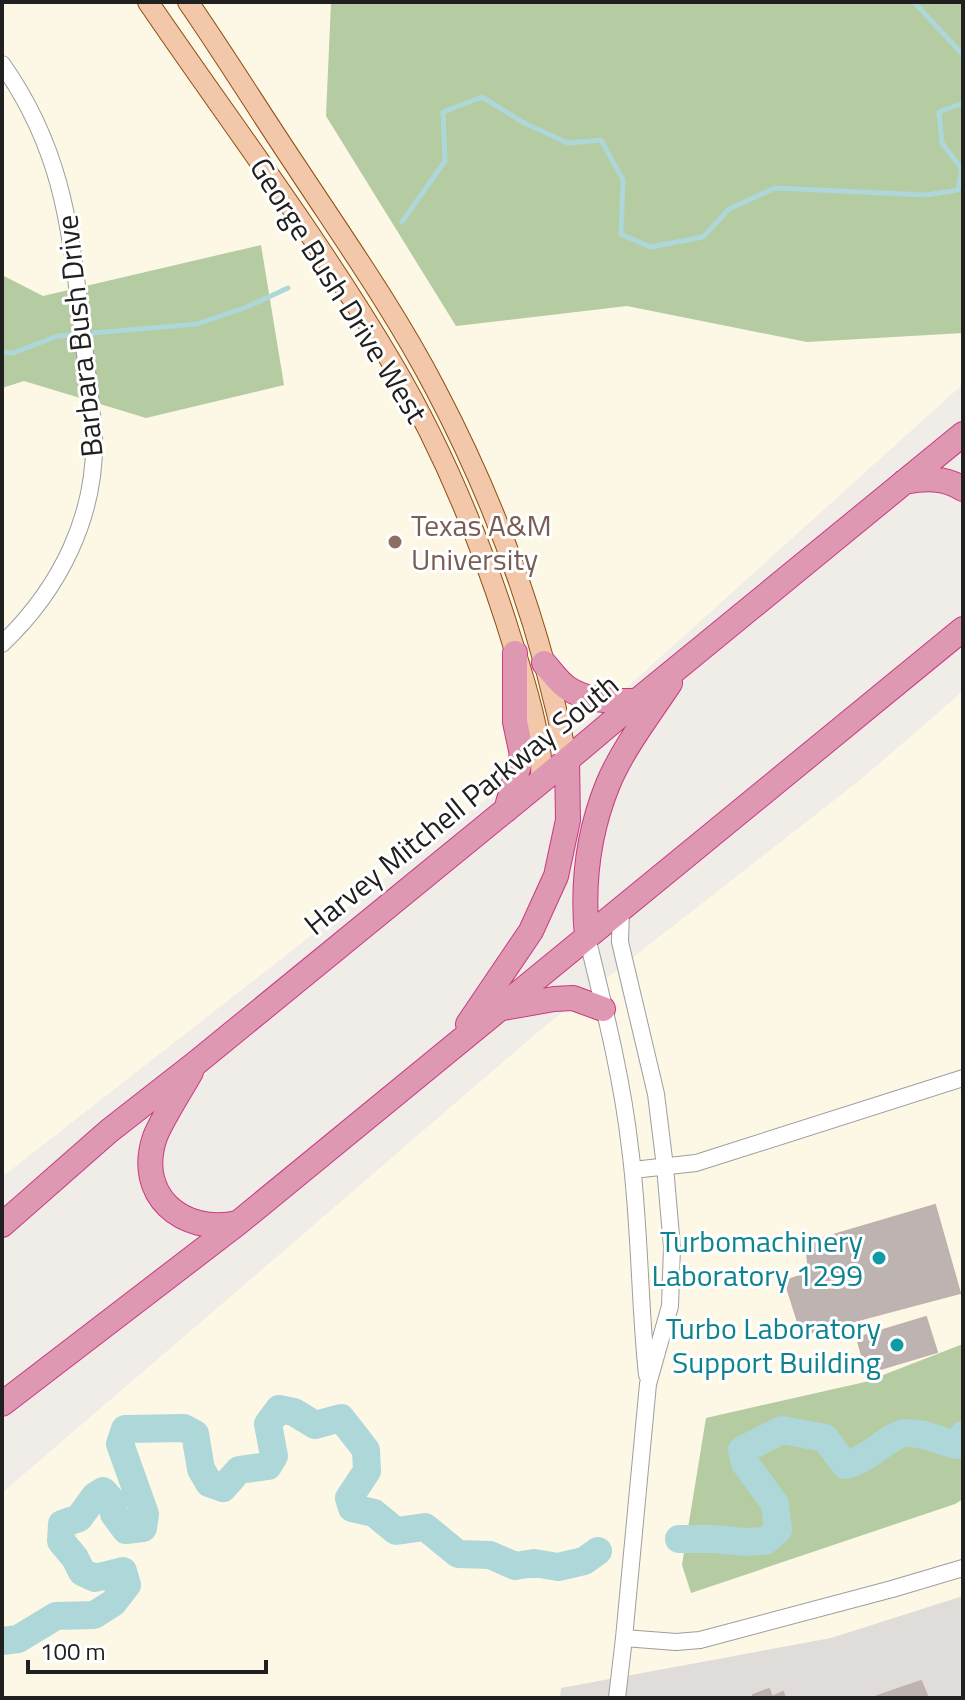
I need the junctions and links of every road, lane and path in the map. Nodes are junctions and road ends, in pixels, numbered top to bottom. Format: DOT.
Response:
graph roads {
  1 [pos="148,2"];
  2 [pos="188,2"];
  3 [pos="2,64"];
  4 [pos="963,434"];
  5 [pos="904,482"];
  6 [pos="963,489"];
  7 [pos="963,618"];
  8 [pos="963,629"];
  9 [pos="2,644"];
  10 [pos="944,645"];
  11 [pos="515,653"];
  12 [pos="544,663"];
  13 [pos="682,664"];
  14 [pos="637,701"];
  15 [pos="567,760"];
  16 [pos="541,781"];
  17 [pos="506,810"];
  18 [pos="621,910"];
  19 [pos="587,937"];
  20 [pos="500,1008"];
  21 [pos="603,1009"];
  22 [pos="451,1049"];
  23 [pos="196,1063"];
  24 [pos="963,1078"];
  25 [pos="665,1167"];
  26 [pos="633,1170"];
  27 [pos="238,1223"];
  28 [pos="2,1225"];
  29 [pos="648,1384"];
  30 [pos="2,1404"];
  31 [pos="963,1568"];
  32 [pos="624,1638"];
  33 [pos="617,1698"];
  1 -- 11 [label="main road, George Bush Drive West"];
  2 -- 12 [label="main road, George Bush Drive West"];
  3 -- 9 [label="street, Barbara Bush Drive"];
  4 -- 5 [label="highway, Harvey Mitchell Parkway South"];
  5 -- 6 [label="highway"];
  5 -- 13 [label="highway, Harvey Mitchell Parkway South"];
  7 -- 10 [label="highway"];
  8 -- 10 [label="highway"];
  10 -- 18 [label="highway"];
  11 -- 16 [label="main road, George Bush Drive West"];
  11 -- 17 [label="highway"];
  12 -- 14 [label="highway"];
  12 -- 15 [label="main road, George Bush Drive West"];
  13 -- 14 [label="highway, Harvey Mitchell Parkway South"];
  13 -- 19 [label="highway"];
  14 -- 15 [label="highway, Harvey Mitchell Parkway South"];
  15 -- 16 [label="highway, Harvey Mitchell Parkway South"];
  15 -- 22 [label="highway"];
  16 -- 17 [label="highway, Harvey Mitchell Parkway South"];
  17 -- 23 [label="highway, Harvey Mitchell Parkway South"];
  18 -- 19 [label="highway"];
  18 -- 25 [label="street"];
  19 -- 20 [label="highway"];
  19 -- 21 [label="street"];
  20 -- 21 [label="highway"];
  20 -- 22 [label="highway"];
  21 -- 26 [label="street"];
  22 -- 27 [label="highway"];
  23 -- 27 [label="highway"];
  23 -- 28 [label="highway, Harvey Mitchell Parkway South"];
  24 -- 25 [label="street"];
  25 -- 26 [label="street"];
  25 -- 29 [label="street"];
  26 -- 29 [label="street"];
  27 -- 30 [label="highway"];
  29 -- 32 [label="street"];
  31 -- 32 [label="street"];
  32 -- 33 [label="street"];
}
